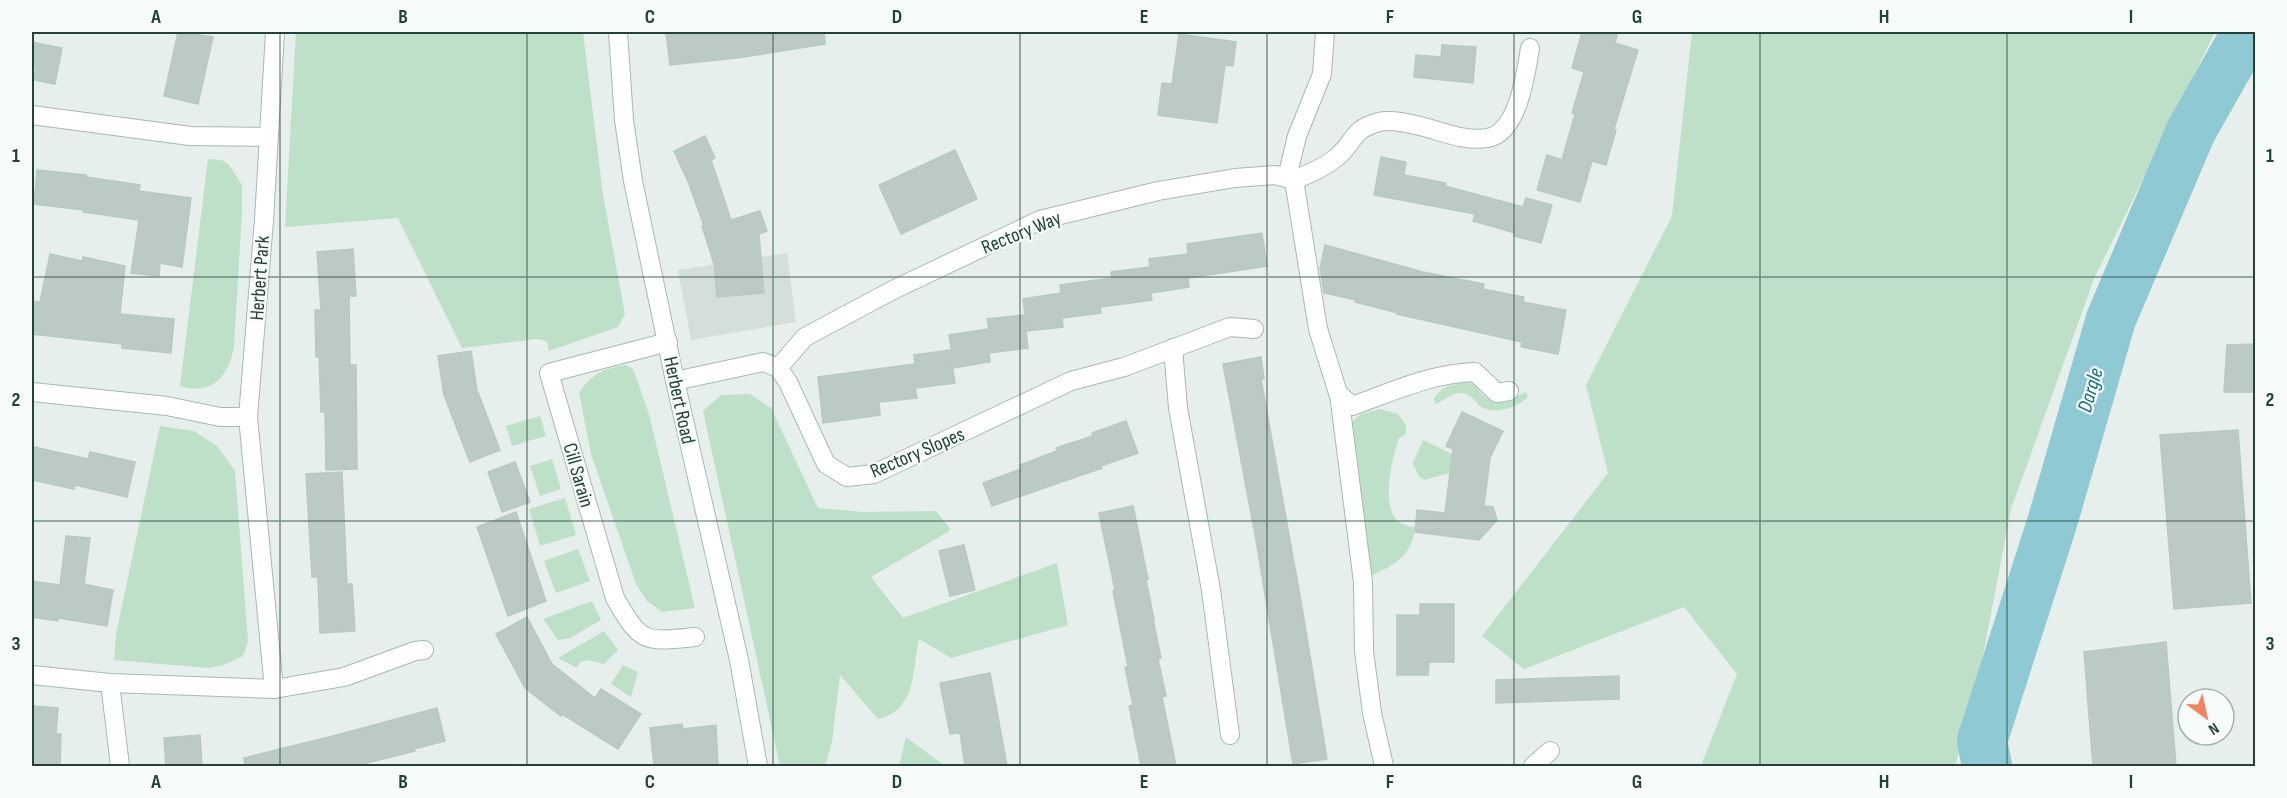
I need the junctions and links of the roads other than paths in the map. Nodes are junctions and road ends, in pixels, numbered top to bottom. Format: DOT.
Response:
graph roads {
  1 [pos="275,32"];
  2 [pos="618,32"];
  3 [pos="1325,32"];
  4 [pos="1530,48"];
  5 [pos="32,115"];
  6 [pos="269,137"];
  7 [pos="1290,179"];
  8 [pos="1254,330"];
  9 [pos="668,342"];
  10 [pos="1173,348"];
  11 [pos="778,368"];
  12 [pos="675,381"];
  13 [pos="1509,391"];
  14 [pos="32,393"];
  15 [pos="1339,394"];
  16 [pos="248,417"];
  17 [pos="695,637"];
  18 [pos="424,650"];
  19 [pos="32,675"];
  20 [pos="110,683"];
  21 [pos="274,689"];
  22 [pos="1230,735"];
  23 [pos="1550,751"];
  24 [pos="120,766"];
  25 [pos="758,766"];
  26 [pos="1384,766"];
  27 [pos="1533,766"];
  1 -- 6 [label="street, Herbert Park"];
  2 -- 9 [label="street, Herbert Road"];
  3 -- 7 [label="street"];
  4 -- 7 [label="street, Rectory Way"];
  5 -- 6 [label="street"];
  6 -- 16 [label="street, Herbert Park"];
  7 -- 11 [label="street, Rectory Way"];
  7 -- 15 [label="street"];
  8 -- 10 [label="street, Rectory Slopes"];
  9 -- 12 [label="street, Herbert Road"];
  9 -- 17 [label="street, Cill Sarain"];
  10 -- 11 [label="street, Rectory Slopes"];
  10 -- 22 [label="street"];
  11 -- 12 [label="street"];
  12 -- 25 [label="street, Herbert Road"];
  13 -- 15 [label="street"];
  14 -- 16 [label="street"];
  15 -- 26 [label="street"];
  16 -- 21 [label="street, Herbert Park"];
  18 -- 21 [label="street"];
  19 -- 20 [label="street"];
  20 -- 21 [label="street"];
  20 -- 24 [label="street"];
  23 -- 27 [label="street"];
}
